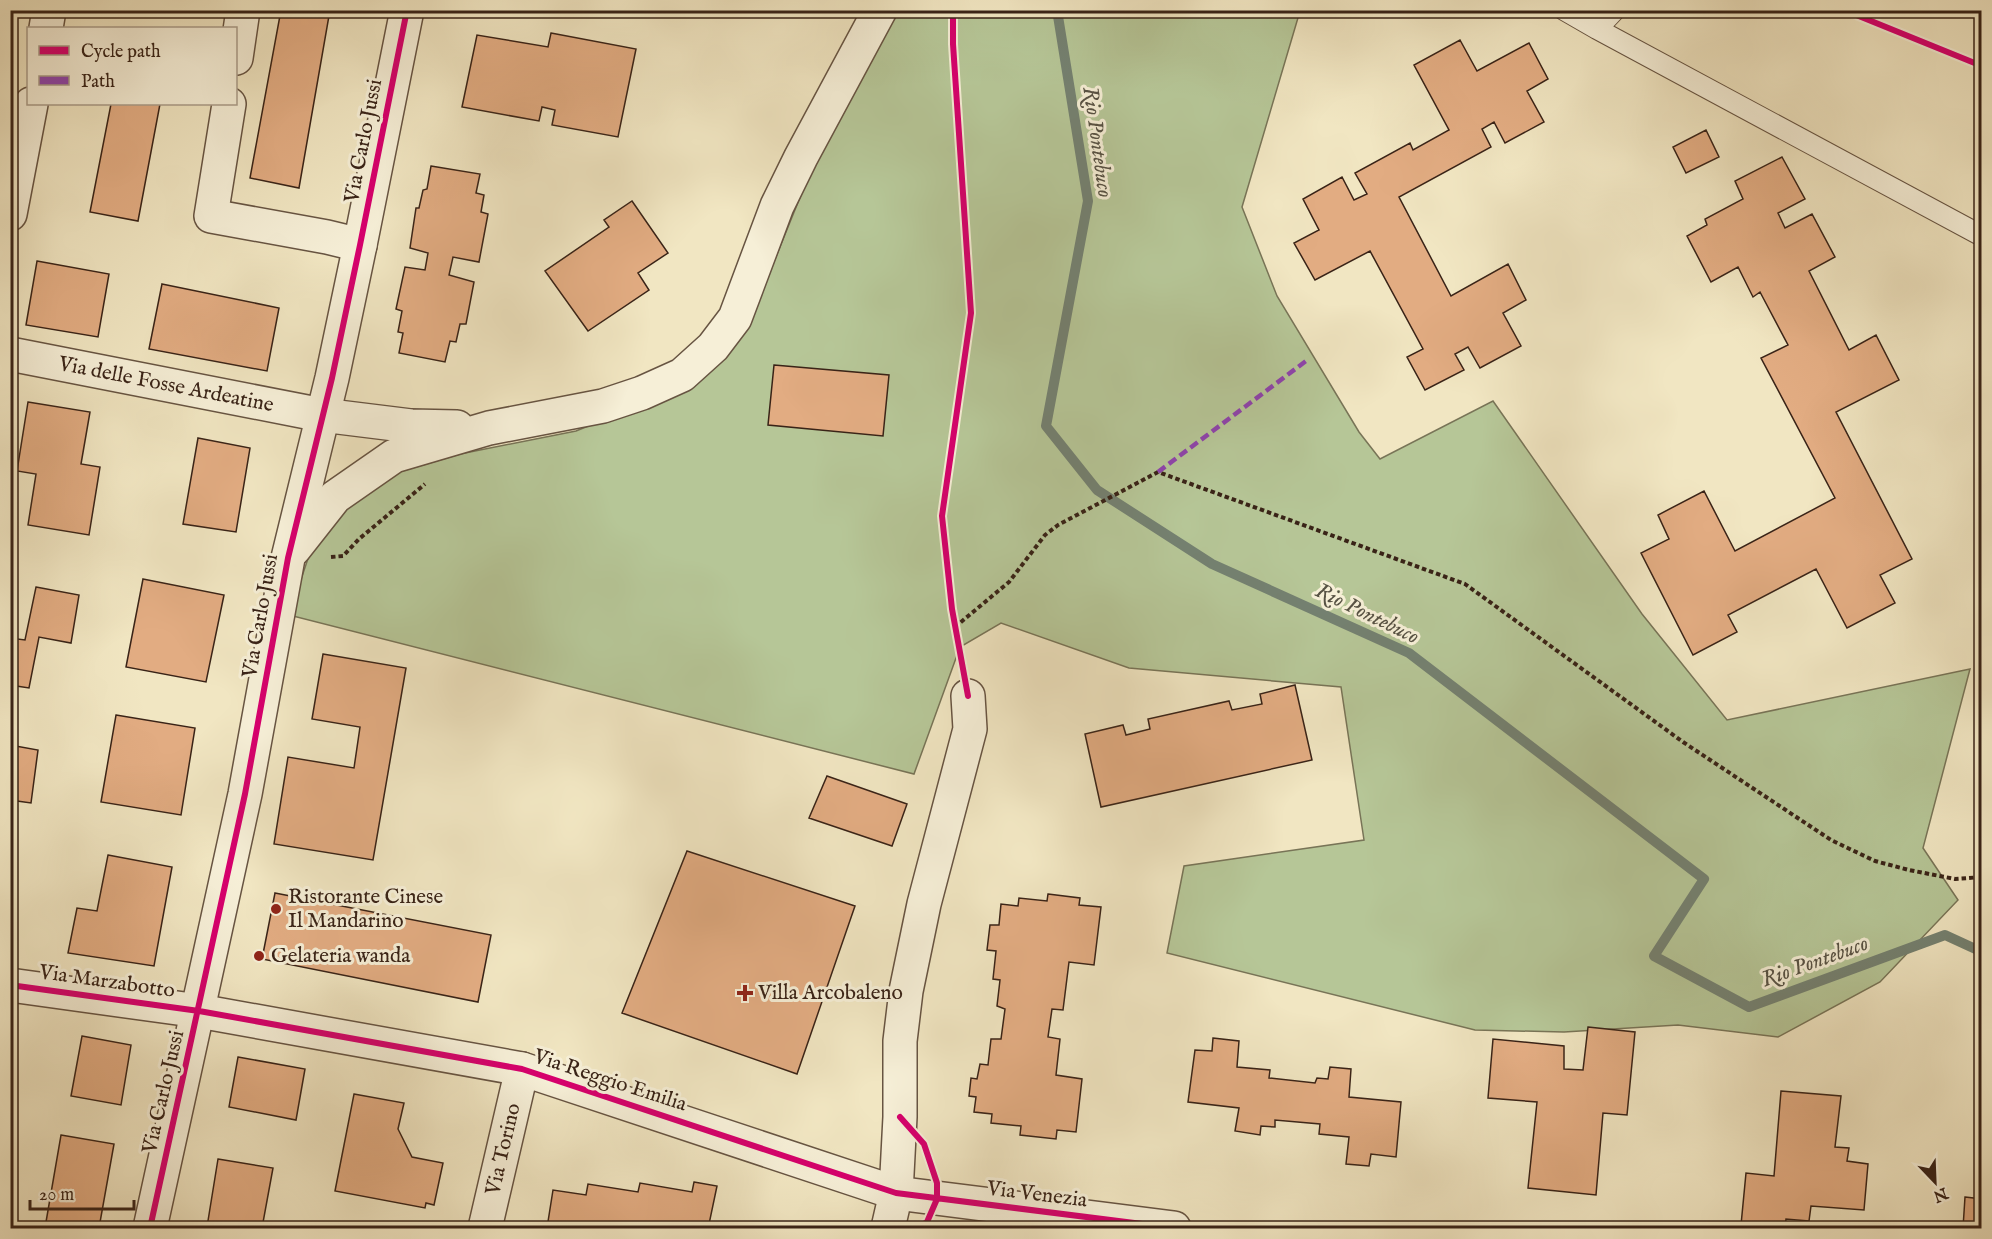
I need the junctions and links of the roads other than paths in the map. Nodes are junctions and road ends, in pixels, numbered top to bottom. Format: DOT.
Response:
graph roads {
  1 [pos="49,10"];
  2 [pos="243,10"];
  3 [pos="407,10"];
  4 [pos="880,10"];
  5 [pos="1564,10"];
  6 [pos="1614,10"];
  7 [pos="46,27"];
  8 [pos="1597,29"];
  9 [pos="237,51"];
  10 [pos="32,105"];
  11 [pos="229,105"];
  12 [pos="10,214"];
  13 [pos="1982,236"];
  14 [pos="360,245"];
  15 [pos="10,354"];
  16 [pos="322,415"];
  17 [pos="489,428"];
  18 [pos="288,558"];
  19 [pos="968,696"];
  20 [pos="10,985"];
  21 [pos="199,1011"];
  22 [pos="522,1069"];
  23 [pos="896,1193"];
  24 [pos="150,1228"];
  25 [pos="485,1228"];
  26 [pos="888,1228"];
  27 [pos="1173,1228"];
  1 -- 7 [label="street"];
  2 -- 9 [label="street"];
  3 -- 14 [label="street, Via Carlo Jussi"];
  4 -- 17 [label="street, Via Carlo Jussi"];
  5 -- 8 [label="lane"];
  6 -- 8 [label="lane"];
  8 -- 13 [label="lane"];
  10 -- 12 [label="street"];
  11 -- 14 [label="street"];
  14 -- 16 [label="street, Via Carlo Jussi"];
  15 -- 16 [label="street, Via delle Fosse Ardeatine"];
  16 -- 17 [label="street, Via Carlo Jussi"];
  16 -- 18 [label="street, Via Carlo Jussi"];
  17 -- 18 [label="street, Via Carlo Jussi"];
  18 -- 21 [label="street, Via Carlo Jussi"];
  19 -- 23 [label="street"];
  20 -- 21 [label="street, Via Marzabotto"];
  21 -- 22 [label="street, Via Reggio Emilia"];
  21 -- 24 [label="street, Via Carlo Jussi"];
  22 -- 23 [label="street, Via Reggio Emilia"];
  22 -- 25 [label="street, Via Torino"];
  23 -- 26 [label="street"];
  23 -- 27 [label="street, Via Venezia"];
}
